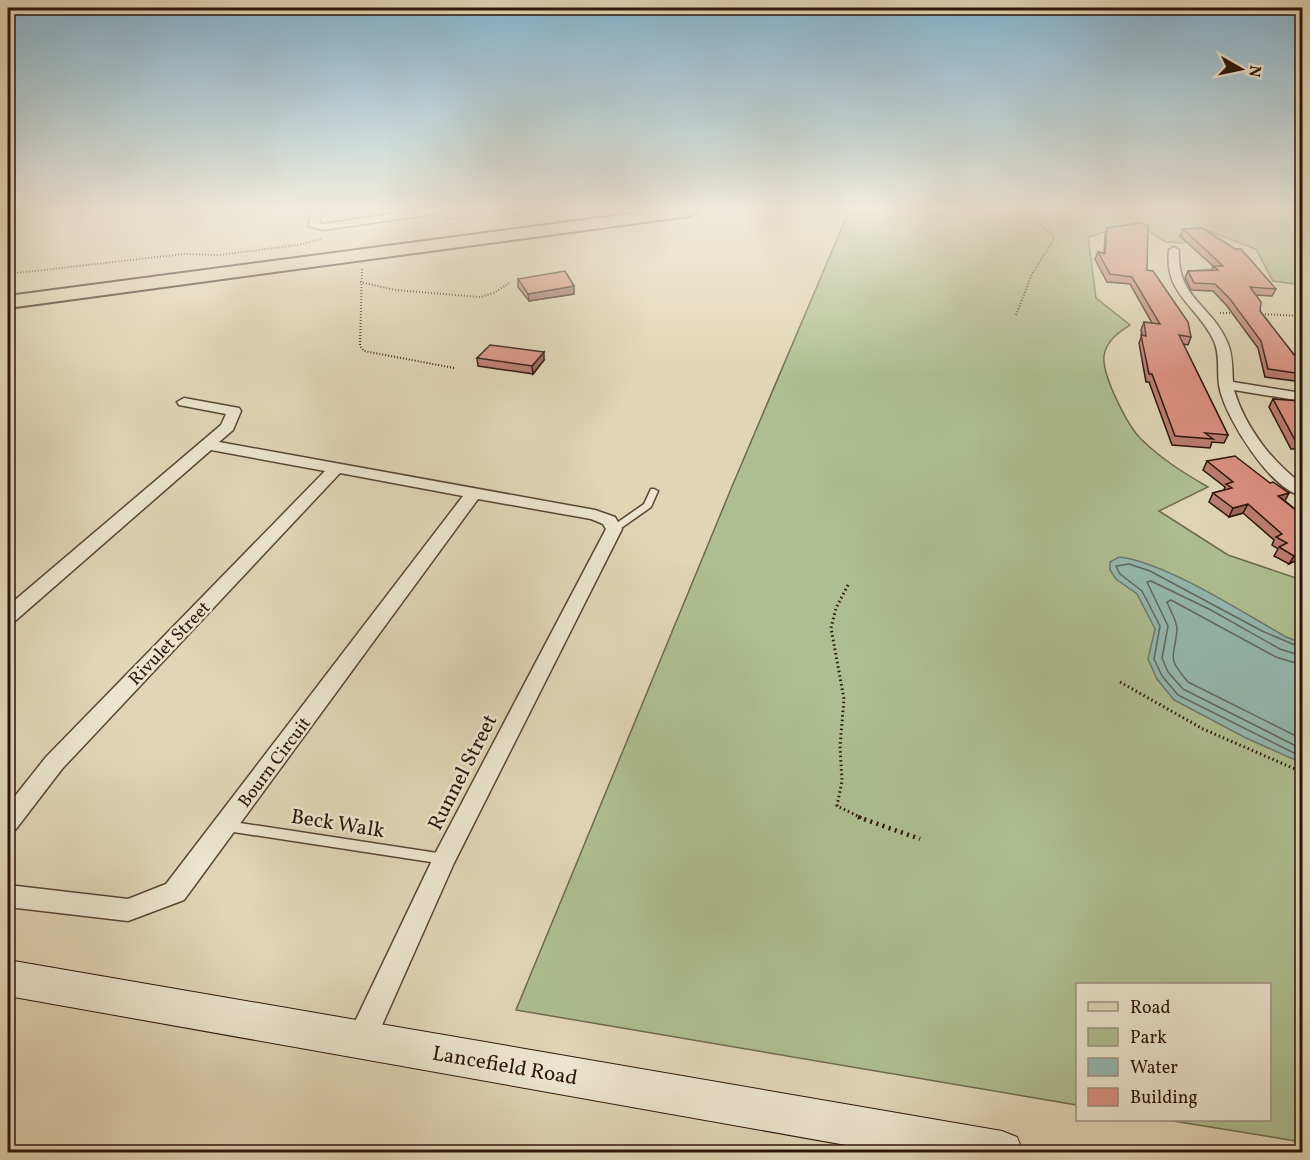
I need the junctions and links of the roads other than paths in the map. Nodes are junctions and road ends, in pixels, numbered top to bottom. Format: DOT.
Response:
graph roads {
  1 [pos="200,265"];
  2 [pos="286,265"];
  3 [pos="1172,265"];
  4 [pos="8,290"];
  5 [pos="8,302"];
  6 [pos="1226,385"];
  7 [pos="1302,398"];
  8 [pos="184,402"];
  9 [pos="209,445"];
  10 [pos="335,469"];
  11 [pos="654,491"];
  12 [pos="1302,491"];
  13 [pos="473,494"];
  14 [pos="614,529"];
  15 [pos="8,616"];
  16 [pos="8,822"];
  17 [pos="226,826"];
  18 [pos="444,859"];
  19 [pos="8,896"];
  20 [pos="8,978"];
  21 [pos="361,1040"];
  22 [pos="1002,1152"];
  1 -- 4 [label="main road"];
  2 -- 5 [label="main road"];
  3 -- 6 [label="street"];
  6 -- 7 [label="street"];
  6 -- 12 [label="street"];
  8 -- 9 [label="street"];
  9 -- 10 [label="street"];
  9 -- 15 [label="street"];
  10 -- 13 [label="street"];
  10 -- 16 [label="street, Rivulet Street"];
  11 -- 14 [label="lane, Runnel Street"];
  13 -- 14 [label="street"];
  13 -- 17 [label="street, Bourn Circuit"];
  14 -- 18 [label="street, Runnel Street"];
  17 -- 18 [label="lane, Beck Walk"];
  17 -- 19 [label="street, Bourn Circuit"];
  18 -- 21 [label="street, Runnel Street"];
  20 -- 21 [label="main road, Lancefield Road"];
  21 -- 22 [label="main road, Lancefield Road"];
}
